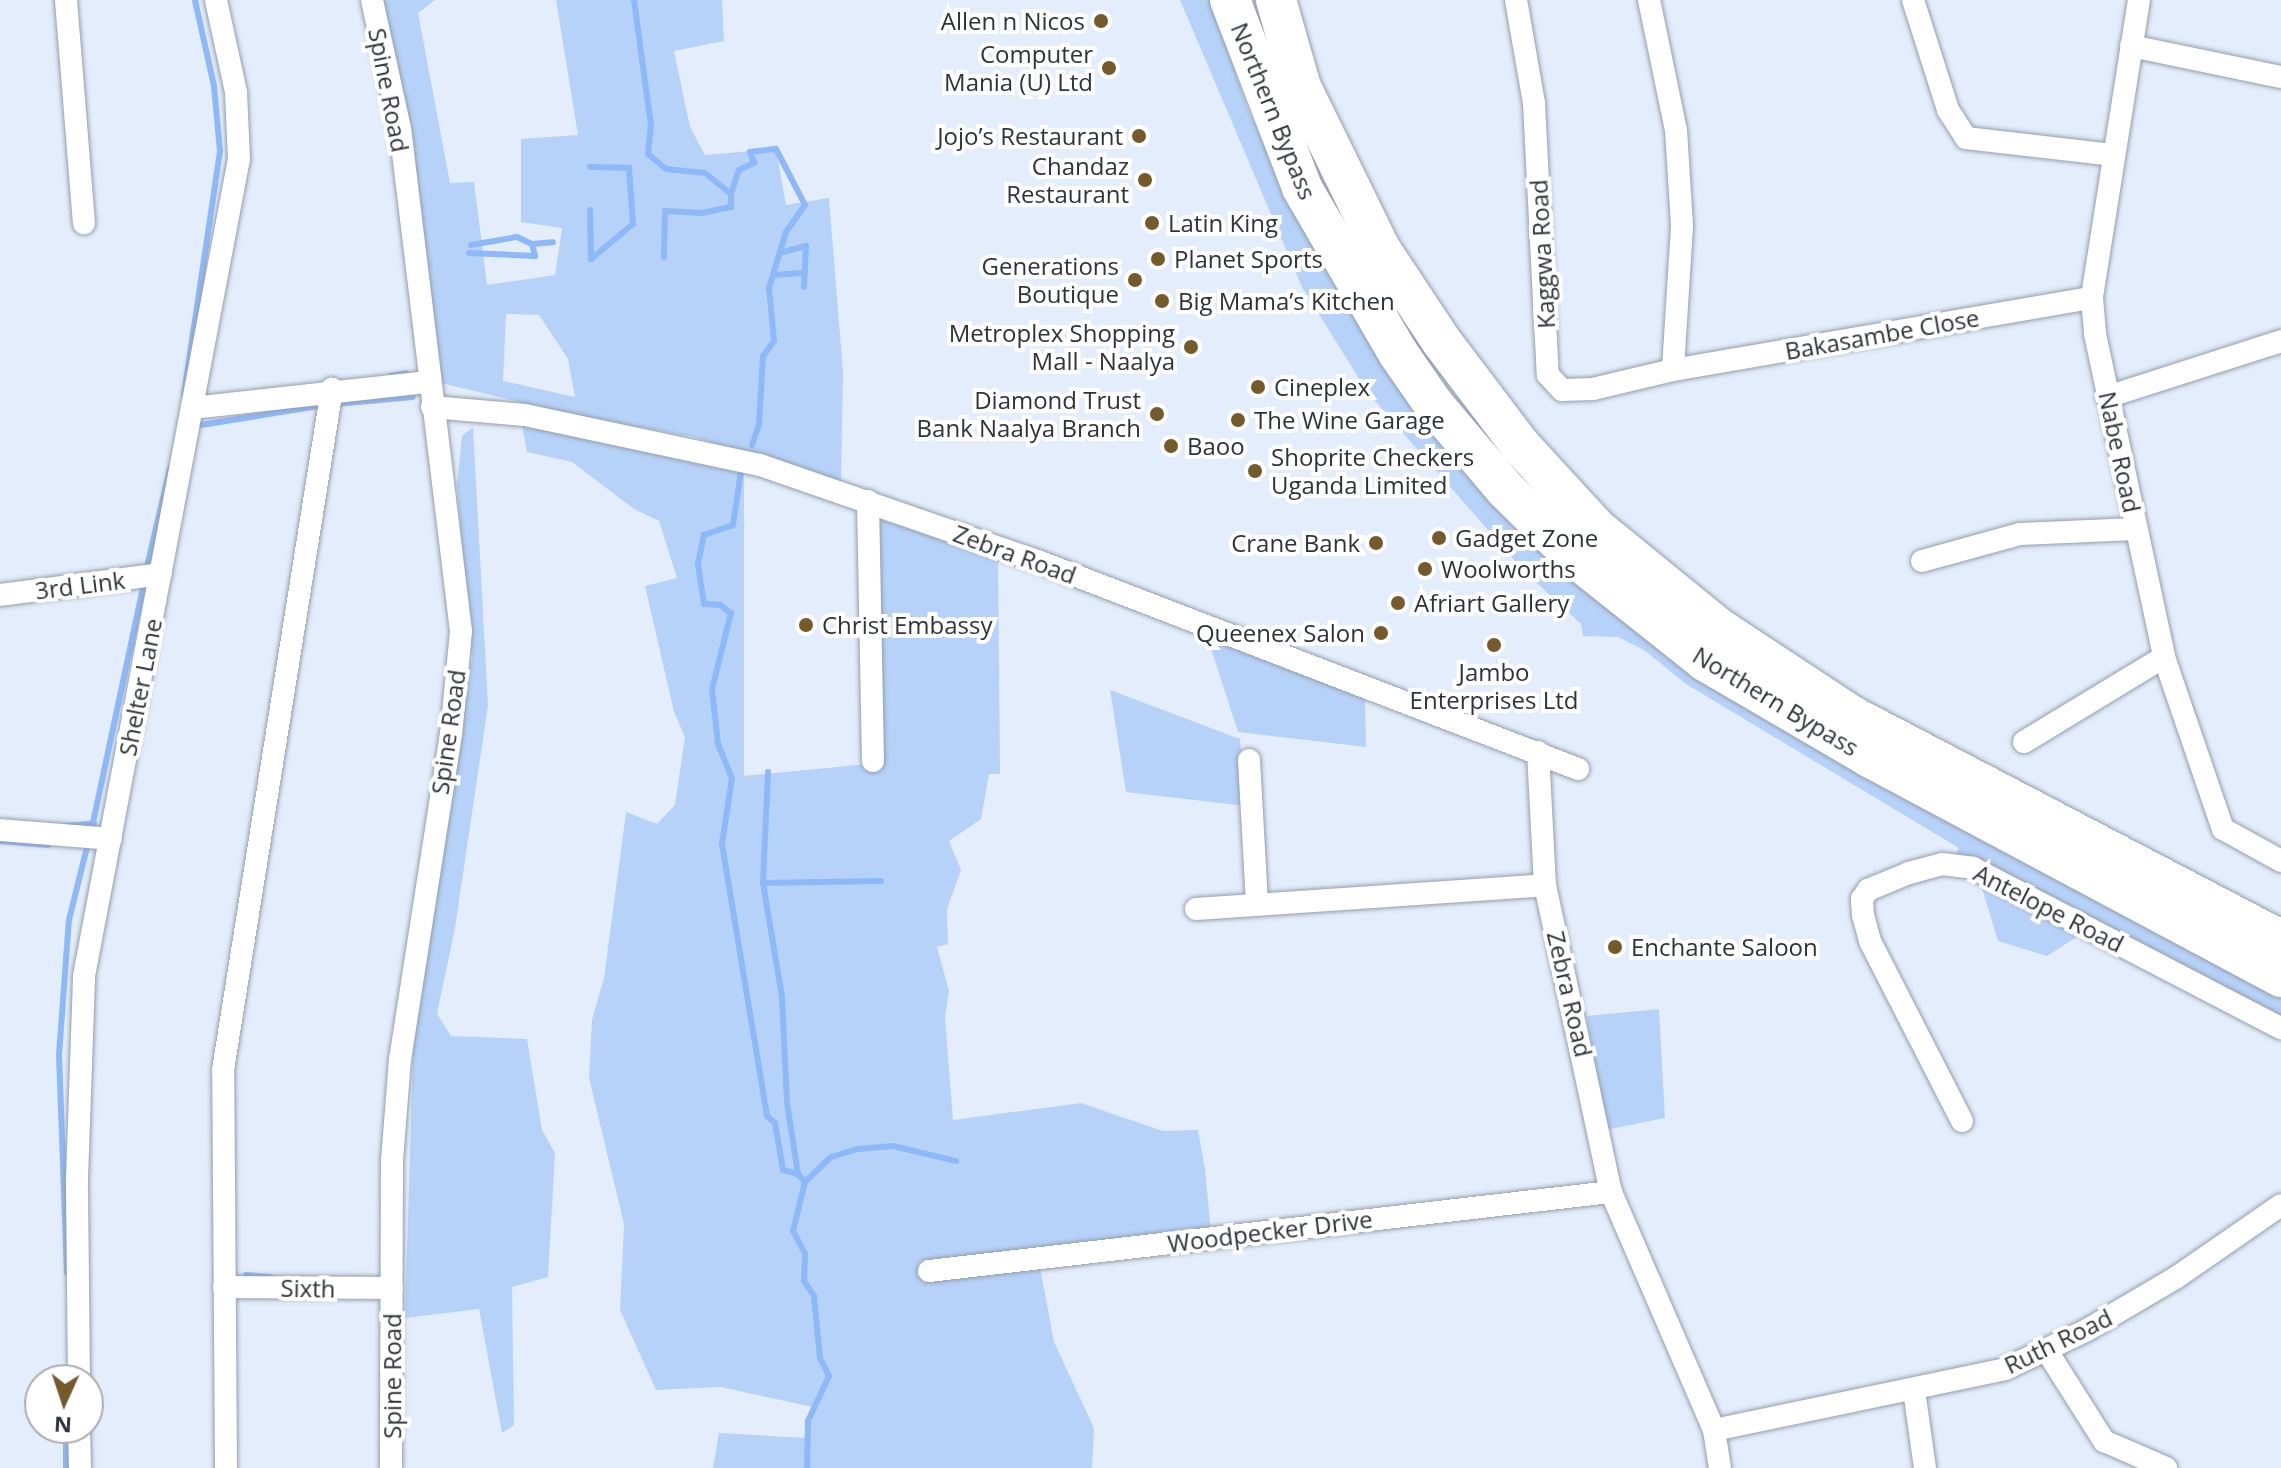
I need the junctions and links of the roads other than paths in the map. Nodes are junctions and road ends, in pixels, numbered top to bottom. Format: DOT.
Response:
graph roads {
  1 [pos="66,0"];
  2 [pos="216,0"];
  3 [pos="372,0"];
  4 [pos="1230,0"];
  5 [pos="1276,0"];
  6 [pos="1516,0"];
  7 [pos="1649,0"];
  8 [pos="1913,0"];
  9 [pos="2139,0"];
  10 [pos="2131,46"];
  11 [pos="2281,77"];
  12 [pos="2112,155"];
  13 [pos="84,223"];
  14 [pos="2092,298"];
  15 [pos="2281,341"];
  16 [pos="1673,370"];
  17 [pos="429,382"];
  18 [pos="2107,397"];
  19 [pos="331,399"];
  20 [pos="432,407"];
  21 [pos="192,408"];
  22 [pos="868,501"];
  23 [pos="2136,529"];
  24 [pos="1922,561"];
  25 [pos="161,574"];
  26 [pos="0,595"];
  27 [pos="2164,657"];
  28 [pos="2024,742"];
  29 [pos="1538,752"];
  30 [pos="1249,760"];
  31 [pos="873,761"];
  32 [pos="1578,769"];
  33 [pos="0,830"];
  34 [pos="97,837"];
  35 [pos="2281,861"];
  36 [pos="1545,885"];
  37 [pos="1257,901"];
  38 [pos="1196,909"];
  39 [pos="2281,940"];
  40 [pos="2281,977"];
  41 [pos="2281,1028"];
  42 [pos="1962,1121"];
  43 [pos="1611,1192"];
  44 [pos="2281,1205"];
  45 [pos="929,1271"];
  46 [pos="224,1287"];
  47 [pos="392,1288"];
  48 [pos="2047,1351"];
  49 [pos="79,1364"];
  50 [pos="1914,1390"];
  51 [pos="1714,1430"];
  52 [pos="79,1444"];
  53 [pos="80,1468"];
  54 [pos="226,1468"];
  55 [pos="391,1468"];
  56 [pos="1720,1468"];
  57 [pos="1925,1468"];
  58 [pos="2166,1468"];
  1 -- 13 [label="street"];
  2 -- 21 [label="street, Shelter Lane"];
  3 -- 17 [label="street, Spine Road"];
  4 -- 40 [label="highway, Northern Bypass"];
  5 -- 39 [label="highway, Northern Bypass"];
  6 -- 16 [label="street, Kaggwa Road"];
  7 -- 16 [label="street"];
  8 -- 12 [label="street"];
  9 -- 10 [label="street, Nabe Road"];
  10 -- 11 [label="street"];
  10 -- 12 [label="street, Nabe Road"];
  12 -- 14 [label="street, Nabe Road"];
  14 -- 16 [label="street, Bakasambe Close"];
  14 -- 18 [label="street, Nabe Road"];
  15 -- 18 [label="street"];
  17 -- 19 [label="street"];
  17 -- 20 [label="street, Spine Road"];
  18 -- 23 [label="street, Nabe Road"];
  19 -- 21 [label="street"];
  19 -- 46 [label="street"];
  20 -- 22 [label="street, Zebra Road"];
  20 -- 47 [label="street, Spine Road"];
  21 -- 25 [label="street, Shelter Lane"];
  22 -- 29 [label="street, Zebra Road"];
  22 -- 31 [label="street"];
  23 -- 24 [label="street"];
  23 -- 27 [label="street, Nabe Road"];
  25 -- 26 [label="street, 3rd Link"];
  25 -- 34 [label="street, Shelter Lane"];
  27 -- 28 [label="street"];
  27 -- 35 [label="street, Nabe Road"];
  29 -- 32 [label="street, Zebra Road"];
  29 -- 36 [label="street, Zebra Road"];
  30 -- 37 [label="street"];
  33 -- 34 [label="street"];
  34 -- 49 [label="street, Shelter Lane"];
  36 -- 37 [label="street"];
  36 -- 43 [label="street, Zebra Road"];
  37 -- 38 [label="street"];
  41 -- 42 [label="street, Antelope Road"];
  43 -- 45 [label="street, Woodpecker Drive"];
  43 -- 51 [label="street, Zebra Road"];
  44 -- 48 [label="street, Ruth Road"];
  46 -- 47 [label="street, Sixth"];
  46 -- 54 [label="street"];
  47 -- 55 [label="street, Spine Road"];
  48 -- 50 [label="street, Ruth Road"];
  48 -- 58 [label="street"];
  50 -- 51 [label="street, Ruth Road"];
  50 -- 57 [label="street"];
  51 -- 56 [label="street, Zebra Road"];
  52 -- 53 [label="street"];
}
